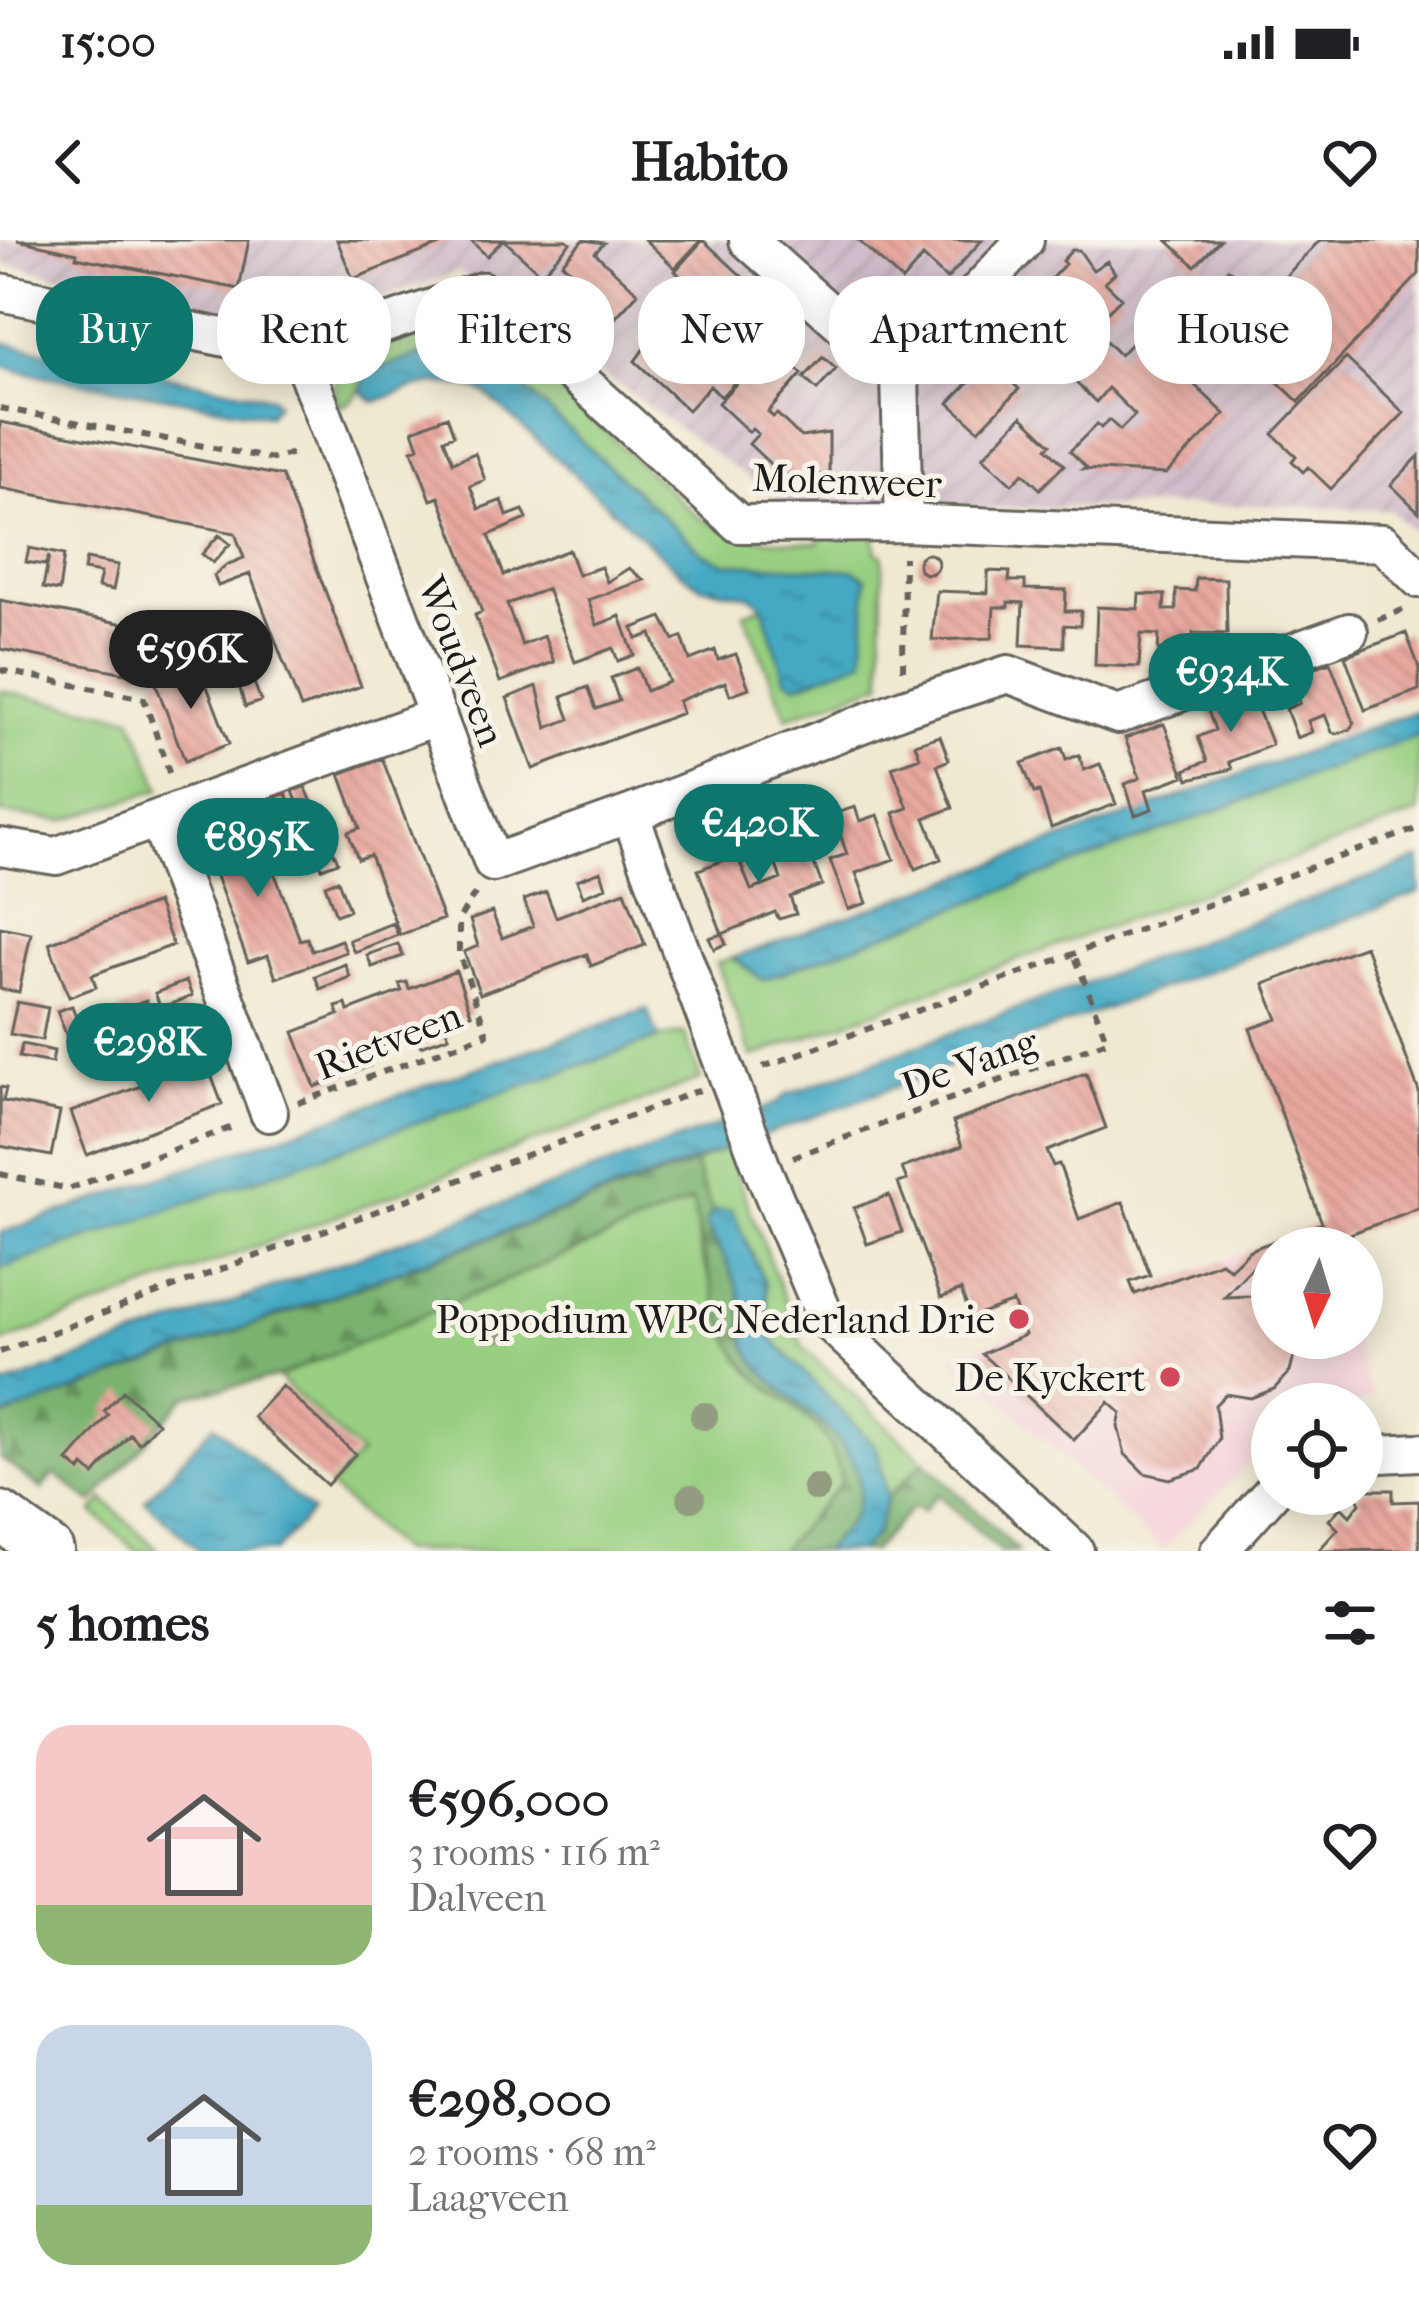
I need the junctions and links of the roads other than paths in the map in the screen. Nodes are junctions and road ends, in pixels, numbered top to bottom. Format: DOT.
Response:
graph roads {
  1 [pos="748,240"];
  2 [pos="1025,240"];
  3 [pos="992,276"];
  4 [pos="0,292"];
  5 [pos="829,312"];
  6 [pos="391,322"];
  7 [pos="217,336"];
  8 [pos="311,384"];
  9 [pos="900,384"];
  10 [pos="904,523"];
  11 [pos="1419,579"];
  12 [pos="1349,632"];
  13 [pos="438,716"];
  14 [pos="630,814"];
  15 [pos="170,816"];
  16 [pos="0,847"];
  17 [pos="269,1113"];
  18 [pos="1419,1452"];
  19 [pos="1383,1454"];
  20 [pos="1251,1515"];
  21 [pos="0,1516"];
  22 [pos="49,1551"];
  23 [pos="1076,1551"];
  24 [pos="1219,1551"];
  1 -- 5 [label="street"];
  2 -- 3 [label="street"];
  4 -- 7 [label="street"];
  6 -- 10 [label="street, Molenweer"];
  8 -- 13 [label="street, Woudveen"];
  9 -- 10 [label="street"];
  10 -- 11 [label="street, Molenweer"];
  12 -- 14 [label="street"];
  13 -- 14 [label="street, Woudveen"];
  13 -- 15 [label="street"];
  14 -- 23 [label="street"];
  15 -- 16 [label="street"];
  15 -- 17 [label="street"];
  18 -- 19 [label="street"];
  20 -- 24 [label="street"];
  21 -- 22 [label="main road"];
}
